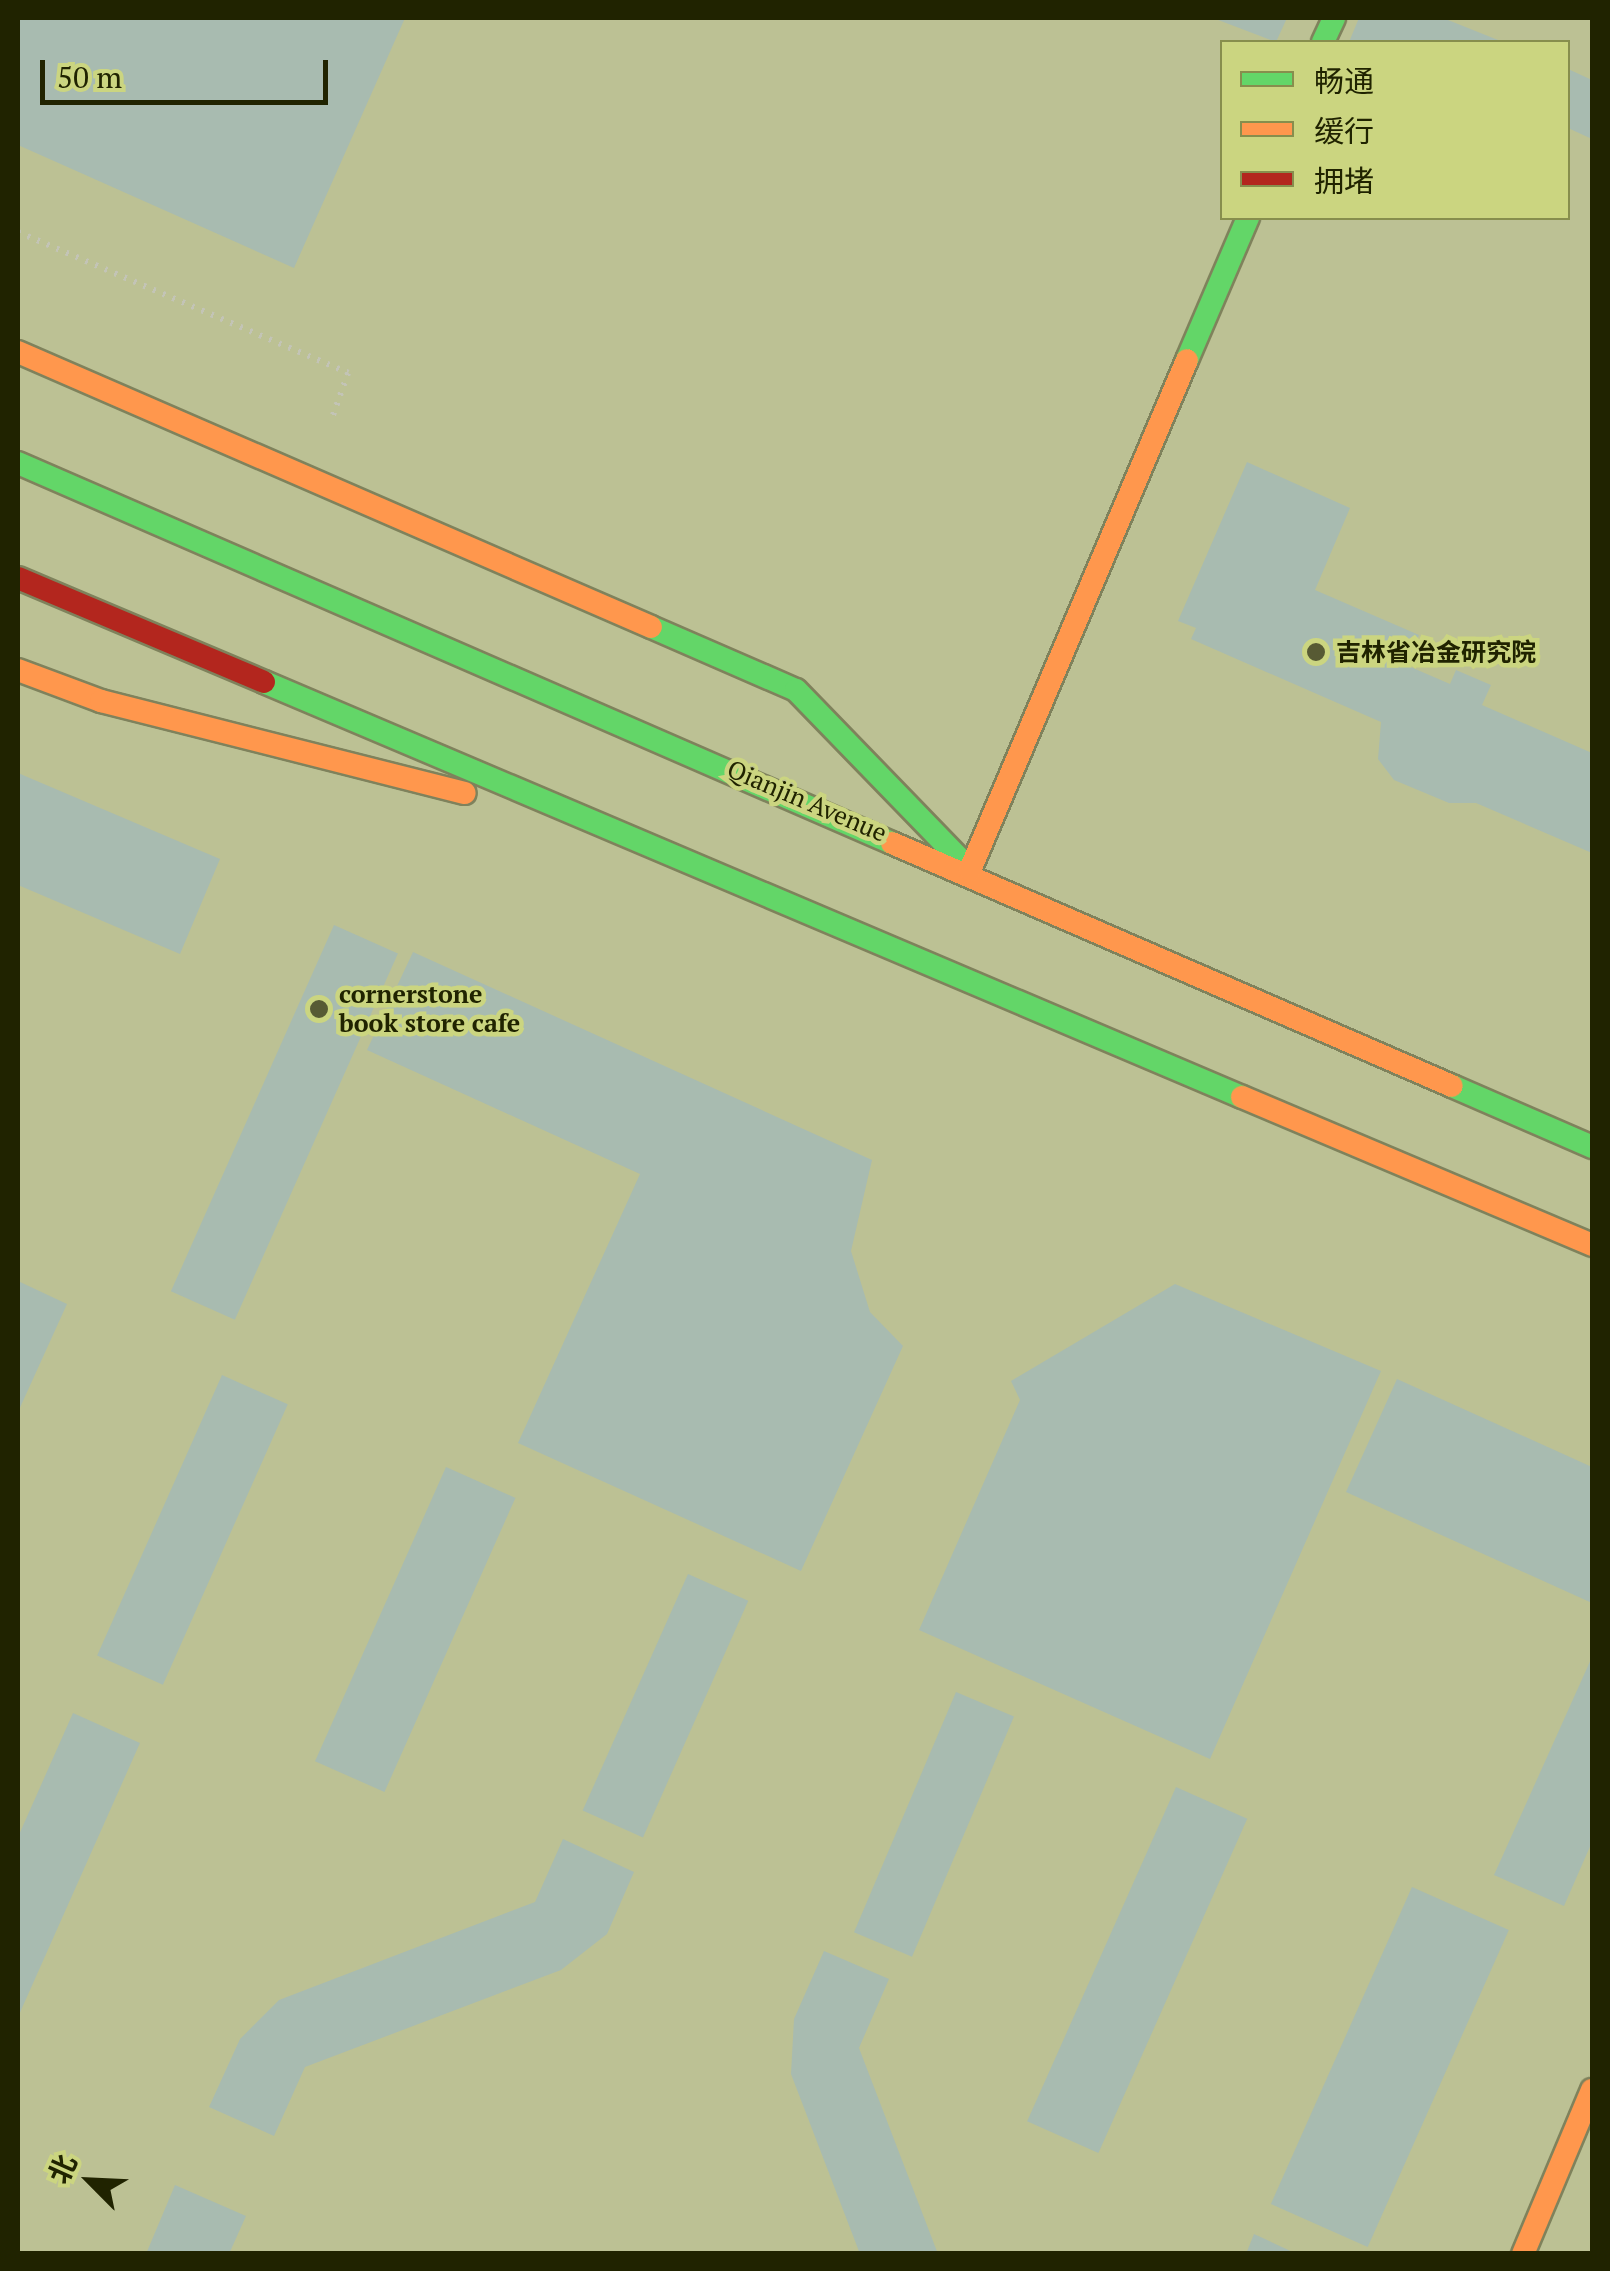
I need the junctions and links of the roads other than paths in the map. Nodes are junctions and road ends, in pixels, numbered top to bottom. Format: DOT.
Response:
graph roads {
  1 [pos="1247,220"];
  2 [pos="18,352"];
  3 [pos="18,464"];
  4 [pos="18,578"];
  5 [pos="18,670"];
  6 [pos="610,828"];
  7 [pos="970,870"];
  8 [pos="1592,1147"];
  9 [pos="1592,1245"];
  10 [pos="1592,2090"];
  11 [pos="1523,2254"];
  1 -- 7 [label="main road"];
  2 -- 7 [label="main road"];
  3 -- 7 [label="main road, Qianjin Avenue"];
  4 -- 6 [label="main road"];
  5 -- 6 [label="main road"];
  6 -- 9 [label="main road"];
  7 -- 8 [label="main road, Qianjin Avenue"];
  10 -- 11 [label="main road"];
}
